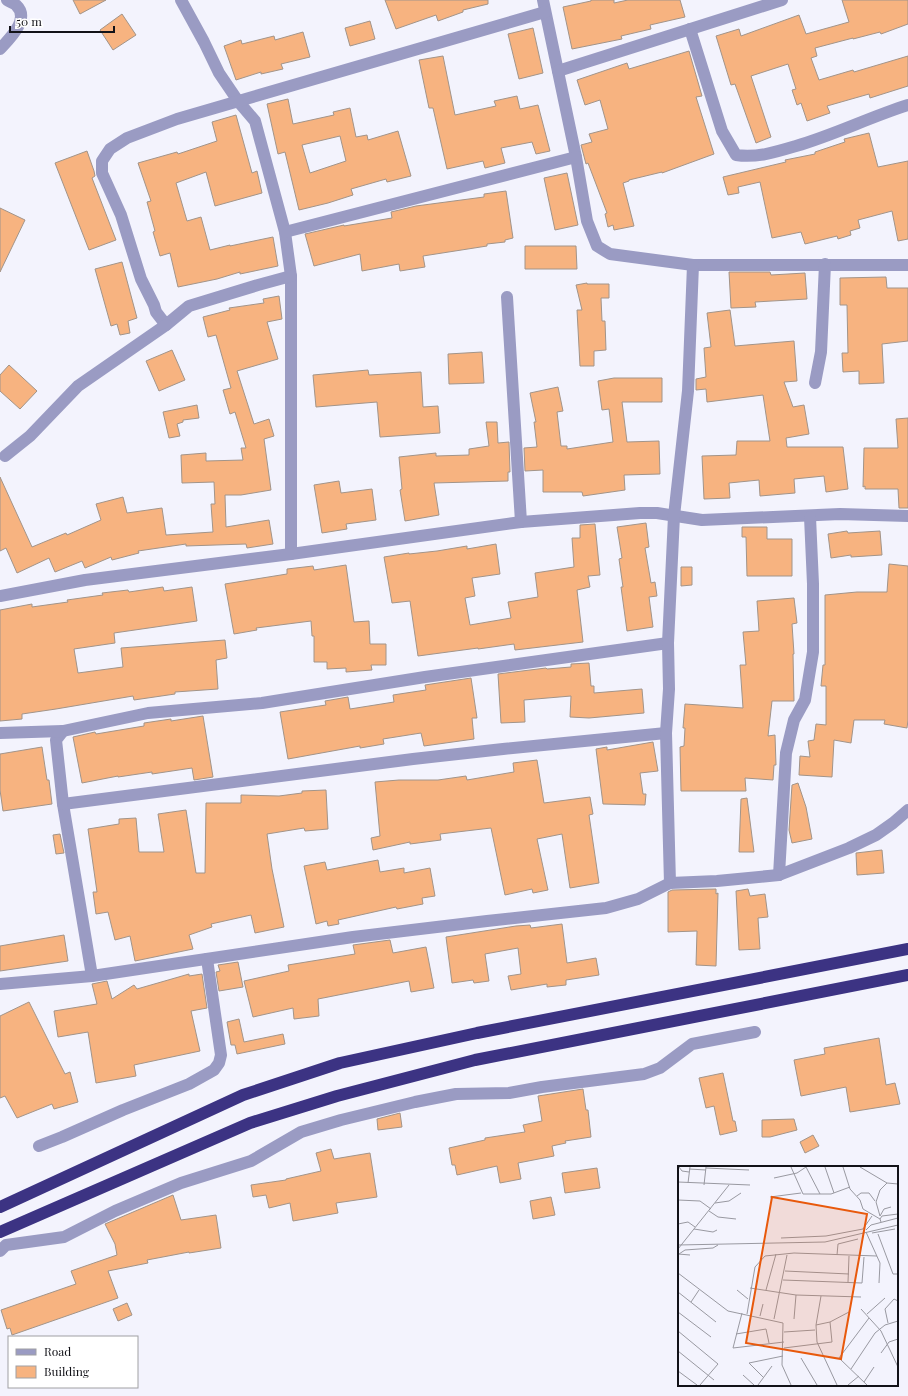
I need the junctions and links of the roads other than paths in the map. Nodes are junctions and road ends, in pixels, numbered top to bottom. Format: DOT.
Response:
graph roads {
  1 [pos="7,0"];
  2 [pos="181,0"];
  3 [pos="782,0"];
  4 [pos="544,6"];
  5 [pos="690,29"];
  6 [pos="0,49"];
  7 [pos="558,71"];
  8 [pos="238,101"];
  9 [pos="908,105"];
  10 [pos="576,157"];
  11 [pos="285,232"];
  12 [pos="825,264"];
  13 [pos="693,265"];
  14 [pos="908,265"];
  15 [pos="291,276"];
  16 [pos="507,297"];
  17 [pos="166,324"];
  18 [pos="815,383"];
  19 [pos="5,456"];
  20 [pos="674,516"];
  21 [pos="908,516"];
  22 [pos="810,517"];
  23 [pos="521,522"];
  24 [pos="291,554"];
  25 [pos="0,596"];
  26 [pos="668,643"];
  27 [pos="63,731"];
  28 [pos="0,733"];
  29 [pos="666,733"];
  30 [pos="63,804"];
  31 [pos="908,810"];
  32 [pos="779,875"];
  33 [pos="670,883"];
  34 [pos="908,949"];
  35 [pos="207,959"];
  36 [pos="908,975"];
  37 [pos="92,976"];
  38 [pos="0,984"];
  39 [pos="755,1032"];
  40 [pos="39,1146"];
  41 [pos="0,1207"];
  42 [pos="0,1232"];
  43 [pos="0,1251"];
  1 -- 6 [label="street"];
  2 -- 8 [label="street"];
  3 -- 5 [label="street"];
  4 -- 7 [label="street"];
  4 -- 8 [label="street"];
  5 -- 7 [label="street"];
  5 -- 9 [label="street"];
  7 -- 10 [label="street"];
  8 -- 11 [label="street"];
  8 -- 17 [label="street"];
  10 -- 11 [label="street"];
  10 -- 13 [label="street"];
  11 -- 15 [label="street"];
  12 -- 13 [label="street"];
  12 -- 14 [label="street"];
  12 -- 18 [label="street"];
  13 -- 20 [label="street"];
  15 -- 17 [label="street"];
  15 -- 24 [label="street"];
  16 -- 23 [label="street"];
  17 -- 19 [label="street"];
  20 -- 22 [label="street"];
  20 -- 23 [label="street"];
  20 -- 26 [label="street"];
  21 -- 22 [label="street"];
  22 -- 32 [label="street"];
  23 -- 24 [label="street"];
  24 -- 25 [label="street"];
  26 -- 27 [label="street"];
  26 -- 29 [label="street"];
  27 -- 28 [label="street"];
  27 -- 30 [label="street"];
  29 -- 30 [label="street"];
  29 -- 33 [label="street"];
  30 -- 37 [label="street"];
  31 -- 32 [label="street"];
  32 -- 33 [label="street"];
  33 -- 35 [label="street"];
  34 -- 41 [label="highway"];
  35 -- 37 [label="street"];
  35 -- 40 [label="street"];
  36 -- 42 [label="highway"];
  37 -- 38 [label="street"];
  39 -- 43 [label="street"];
}
